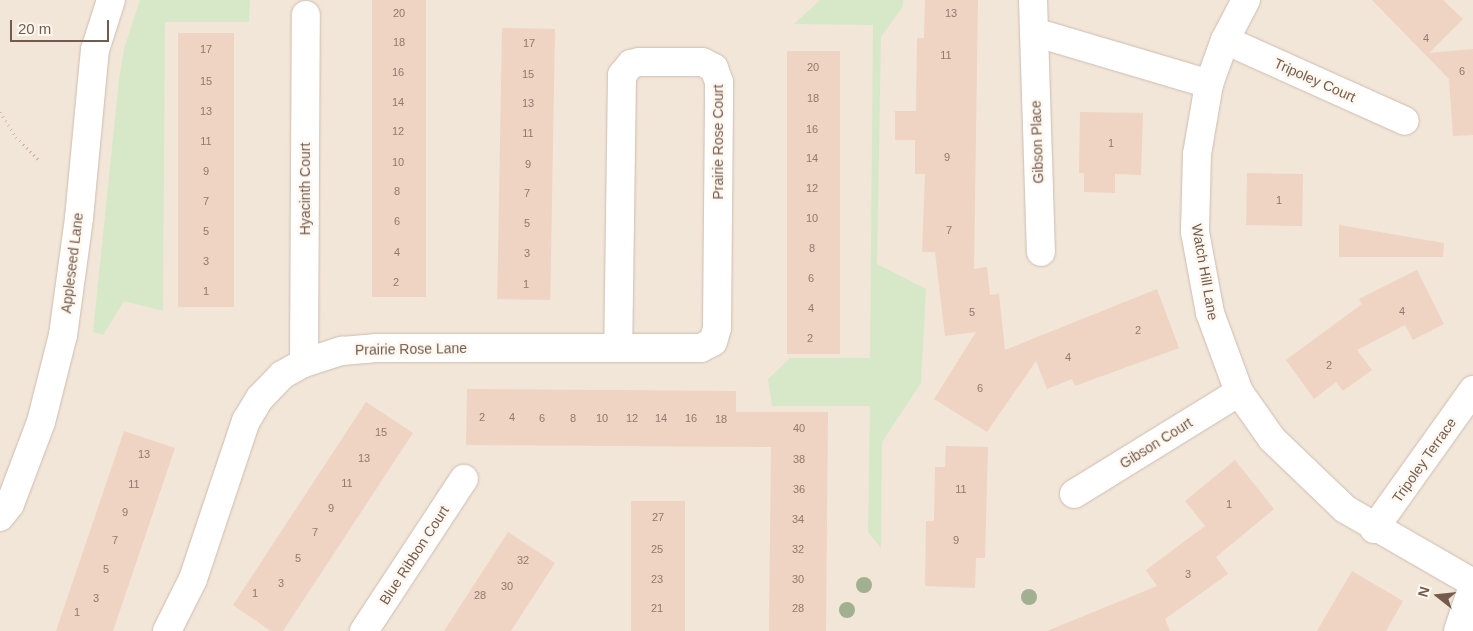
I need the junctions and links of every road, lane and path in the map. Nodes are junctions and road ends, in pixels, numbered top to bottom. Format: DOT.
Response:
graph roads {
  1 [pos="111,0"];
  2 [pos="1033,0"];
  3 [pos="1246,0"];
  4 [pos="306,14"];
  5 [pos="1034,32"];
  6 [pos="1225,40"];
  7 [pos="1209,84"];
  8 [pos="0,112"];
  9 [pos="1405,120"];
  10 [pos="39,160"];
  11 [pos="1040,252"];
  12 [pos="618,348"];
  13 [pos="304,363"];
  14 [pos="1473,390"];
  15 [pos="1239,392"];
  16 [pos="464,478"];
  17 [pos="1074,494"];
  18 [pos="0,517"];
  19 [pos="1374,529"];
  20 [pos="1473,585"];
  21 [pos="167,631"];
  22 [pos="364,631"];
  23 [pos="1458,631"];
  1 -- 18 [label="street, Appleseed Lane"];
  2 -- 5 [label="street, Gibson Place"];
  3 -- 6 [label="street, Watch Hill Lane"];
  4 -- 13 [label="street, Hyacinth Court"];
  5 -- 7 [label="street"];
  5 -- 11 [label="street, Gibson Place"];
  6 -- 7 [label="street, Watch Hill Lane"];
  6 -- 9 [label="street, Tripoley Court"];
  7 -- 15 [label="street, Watch Hill Lane"];
  8 -- 10 [label="path"];
  12 -- 12 [label="street, Prairie Rose Court"];
  12 -- 13 [label="street, Prairie Rose Lane"];
  13 -- 21 [label="street, Prairie Rose Lane"];
  14 -- 19 [label="street, Tripoley Terrace"];
  15 -- 17 [label="street, Gibson Court"];
  15 -- 19 [label="street, Watch Hill Lane"];
  16 -- 22 [label="street, Blue Ribbon Court"];
  19 -- 20 [label="street, Watch Hill Lane"];
  20 -- 23 [label="street"];
}
